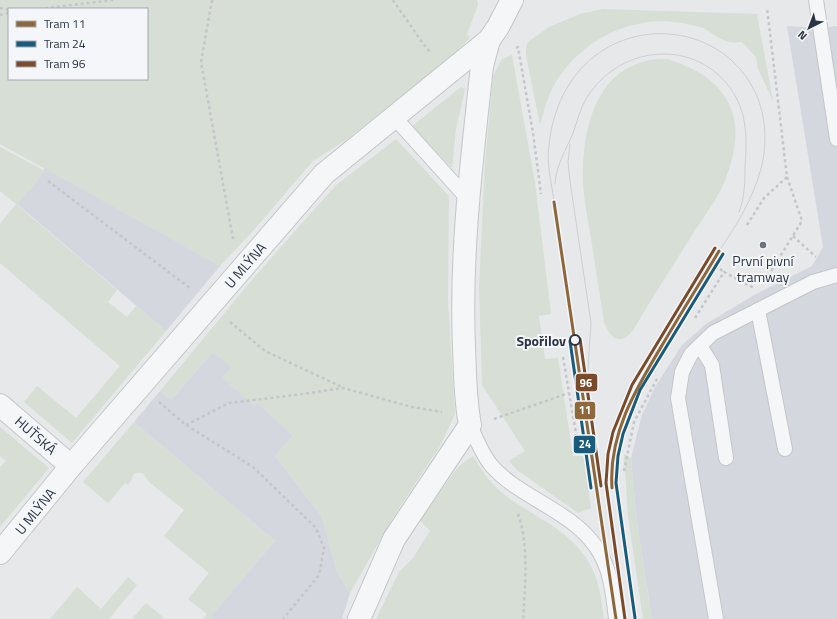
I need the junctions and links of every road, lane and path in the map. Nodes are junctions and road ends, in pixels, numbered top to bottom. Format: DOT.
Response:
graph roads {
  1 [pos="113,0"];
  2 [pos="212,0"];
  3 [pos="393,0"];
  4 [pos="512,0"];
  5 [pos="816,0"];
  6 [pos="47,8"];
  7 [pos="766,8"];
  8 [pos="489,40"];
  9 [pos="482,66"];
  10 [pos="452,70"];
  11 [pos="394,117"];
  12 [pos="837,139"];
  13 [pos="48,181"];
  14 [pos="541,194"];
  15 [pos="468,199"];
  16 [pos="747,225"];
  17 [pos="793,236"];
  18 [pos="234,245"];
  19 [pos="816,258"];
  20 [pos="720,269"];
  21 [pos="724,272"];
  22 [pos="837,274"];
  23 [pos="210,305"];
  24 [pos="758,310"];
  25 [pos="233,324"];
  26 [pos="700,346"];
  27 [pos="563,357"];
  28 [pos="141,386"];
  29 [pos="343,388"];
  30 [pos="569,393"];
  31 [pos="0,405"];
  32 [pos="469,421"];
  33 [pos="186,425"];
  34 [pos="785,449"];
  35 [pos="579,451"];
  36 [pos="726,458"];
  37 [pos="71,466"];
  38 [pos="517,511"];
  39 [pos="0,553"];
  40 [pos="282,619"];
  41 [pos="359,619"];
  42 [pos="523,619"];
  43 [pos="616,619"];
  44 [pos="716,619"];
  1 -- 6 [label="path"];
  2 -- 18 [label="path"];
  3 -- 10 [label="path"];
  4 -- 8 [label="street, U MLÝNA"];
  5 -- 12 [label="lane"];
  7 -- 16 [label="path"];
  8 -- 9 [label="street"];
  8 -- 10 [label="street, U MLÝNA"];
  9 -- 14 [label="path"];
  9 -- 15 [label="street"];
  10 -- 11 [label="street, U MLÝNA"];
  11 -- 15 [label="lane"];
  11 -- 23 [label="street, U MLÝNA"];
  13 -- 23 [label="path"];
  15 -- 32 [label="street"];
  17 -- 19 [label="path"];
  20 -- 21 [label="path"];
  22 -- 24 [label="lane"];
  23 -- 28 [label="street, U MLÝNA"];
  24 -- 26 [label="lane"];
  24 -- 34 [label="lane"];
  25 -- 29 [label="path"];
  26 -- 36 [label="lane"];
  26 -- 44 [label="lane"];
  27 -- 30 [label="path"];
  28 -- 33 [label="path"];
  28 -- 37 [label="street, U MLÝNA"];
  29 -- 32 [label="path"];
  29 -- 33 [label="path"];
  30 -- 32 [label="path"];
  30 -- 35 [label="path"];
  31 -- 37 [label="street, HUŤSKÁ"];
  32 -- 41 [label="street"];
  32 -- 43 [label="lane"];
  33 -- 40 [label="path"];
  37 -- 39 [label="street, U MLÝNA"];
  38 -- 42 [label="path"];
}
